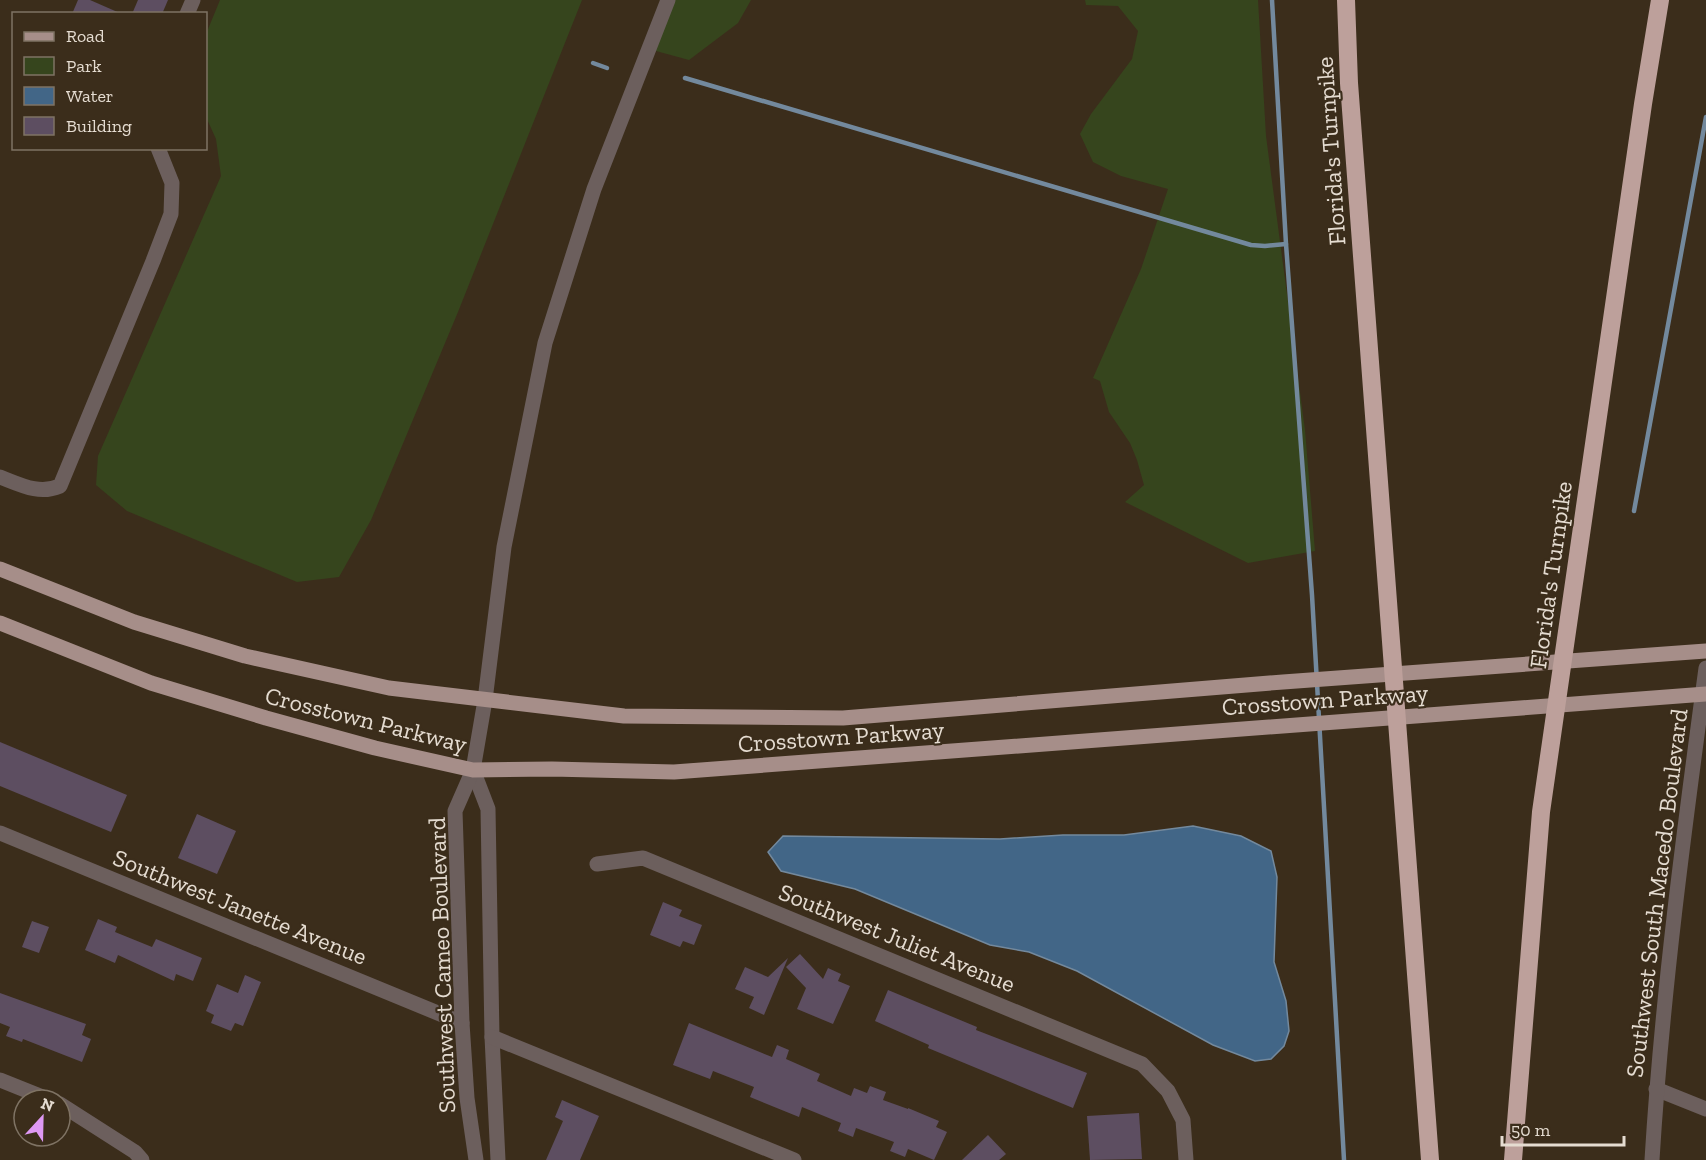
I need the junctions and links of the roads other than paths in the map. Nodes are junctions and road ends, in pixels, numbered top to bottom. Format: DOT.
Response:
graph roads {
  1 [pos="668,0"];
  2 [pos="1346,0"];
  3 [pos="1660,0"];
  4 [pos="159,150"];
  5 [pos="0,477"];
  6 [pos="0,569"];
  7 [pos="0,623"];
  8 [pos="1706,651"];
  9 [pos="1706,668"];
  10 [pos="1706,694"];
  11 [pos="485,700"];
  12 [pos="473,771"];
  13 [pos="0,833"];
  14 [pos="597,864"];
  15 [pos="462,1023"];
  16 [pos="492,1037"];
  17 [pos="0,1080"];
  18 [pos="20,1088"];
  19 [pos="1656,1089"];
  20 [pos="1706,1109"];
  21 [pos="72,1112"];
  22 [pos="772,1156"];
  23 [pos="142,1160"];
  24 [pos="476,1160"];
  25 [pos="498,1160"];
  26 [pos="794,1160"];
  27 [pos="1186,1160"];
  28 [pos="1430,1160"];
  29 [pos="1513,1160"];
  30 [pos="1652,1160"];
  1 -- 11 [label="street, Southwest Cameo Boulevard"];
  2 -- 28 [label="highway, Florida's Turnpike"];
  3 -- 29 [label="highway, Florida's Turnpike"];
  4 -- 5 [label="street"];
  6 -- 11 [label="main road, Crosstown Parkway"];
  7 -- 12 [label="main road, Crosstown Parkway"];
  8 -- 11 [label="main road, Crosstown Parkway"];
  9 -- 19 [label="street, Southwest South Macedo Boulevard"];
  10 -- 12 [label="main road, Crosstown Parkway"];
  11 -- 12 [label="street, Southwest Cameo Boulevard"];
  12 -- 15 [label="street, Southwest Cameo Boulevard"];
  12 -- 16 [label="street, Southwest Cameo Boulevard"];
  13 -- 15 [label="street, Southwest Janette Avenue"];
  14 -- 27 [label="street, Southwest Juliet Avenue"];
  15 -- 24 [label="street, Southwest Cameo Boulevard"];
  16 -- 22 [label="street"];
  16 -- 25 [label="street, Southwest Cameo Boulevard"];
  17 -- 18 [label="street"];
  19 -- 20 [label="street"];
  19 -- 30 [label="street, Southwest South Macedo Boulevard"];
  21 -- 23 [label="street"];
  22 -- 26 [label="street"];
}
